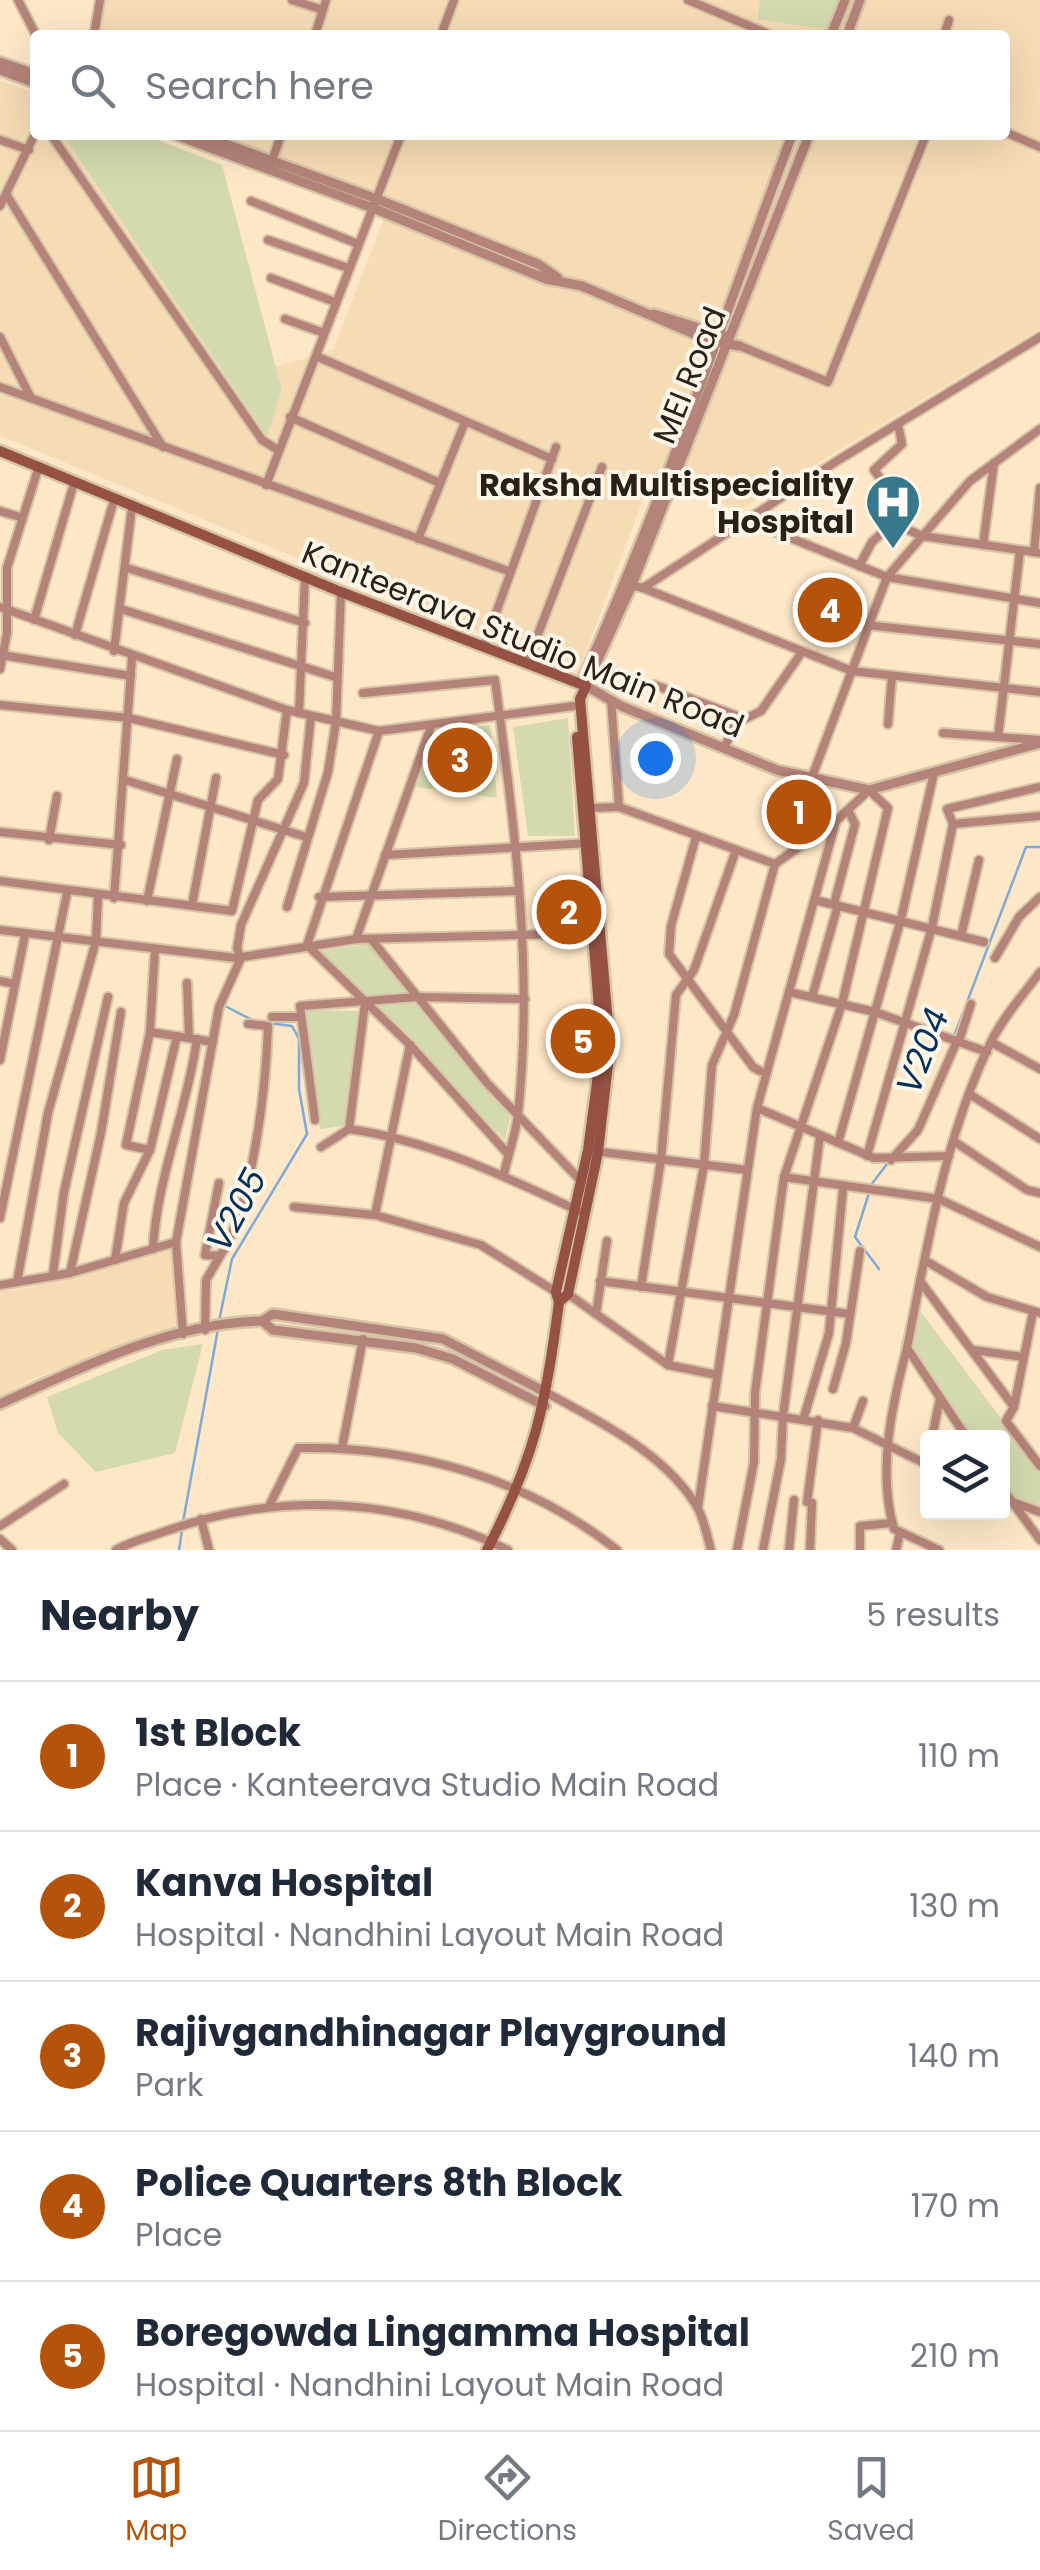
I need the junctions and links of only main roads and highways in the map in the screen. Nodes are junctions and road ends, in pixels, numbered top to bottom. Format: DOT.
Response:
graph roads {
  1 [pos="0,450"];
  2 [pos="584,684"];
  3 [pos="592,843"];
  4 [pos="593,1151"];
  5 [pos="580,1212"];
  6 [pos="489,1546"];
  1 -- 2 [label="main road, Kanteerava Studio Main Road"];
  2 -- 3 [label="main road"];
  2 -- 3 [label="main road"];
  3 -- 4 [label="main road"];
  4 -- 5 [label="main road"];
  4 -- 5 [label="main road"];
  5 -- 6 [label="main road"];
}
